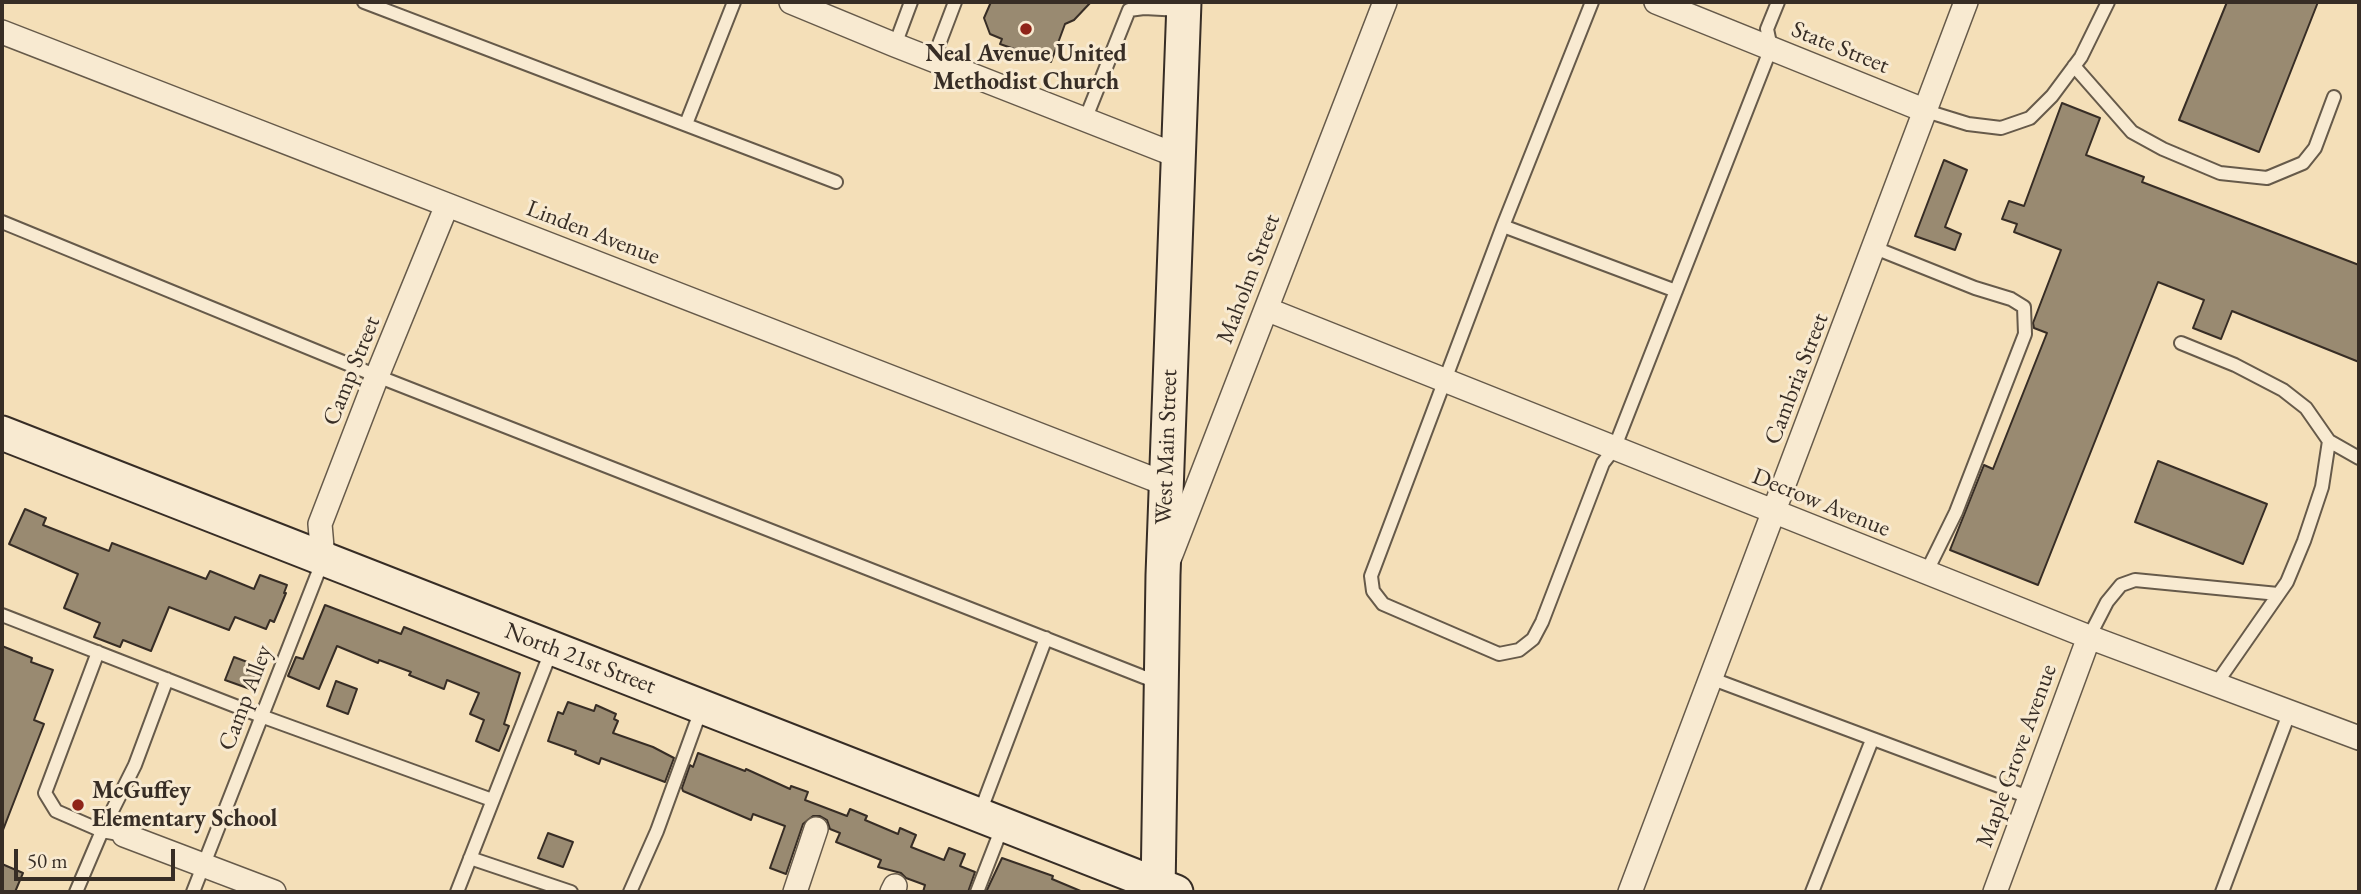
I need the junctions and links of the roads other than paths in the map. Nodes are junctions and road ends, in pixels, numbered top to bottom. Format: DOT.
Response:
graph roads {
  1 [pos="365,2"];
  2 [pos="734,2"];
  3 [pos="791,2"];
  4 [pos="911,2"];
  5 [pos="955,2"];
  6 [pos="1385,2"];
  7 [pos="1592,2"];
  8 [pos="1656,2"];
  9 [pos="1778,2"];
  10 [pos="1966,2"];
  11 [pos="2109,2"];
  12 [pos="1184,6"];
  13 [pos="2,32"];
  14 [pos="895,45"];
  15 [pos="1771,48"];
  16 [pos="933,60"];
  17 [pos="2074,66"];
  18 [pos="2334,97"];
  19 [pos="1926,111"];
  20 [pos="1085,120"];
  21 [pos="687,124"];
  22 [pos="1178,156"];
  23 [pos="836,182"];
  24 [pos="447,205"];
  25 [pos="2,222"];
  26 [pos="1503,226"];
  27 [pos="1875,248"];
  28 [pos="1676,291"];
  29 [pos="1266,309"];
  30 [pos="2181,343"];
  31 [pos="377,376"];
  32 [pos="1444,381"];
  33 [pos="2,433"];
  34 [pos="2329,441"];
  35 [pos="1614,449"];
  36 [pos="2359,458"];
  37 [pos="1166,484"];
  38 [pos="1775,513"];
  39 [pos="323,559"];
  40 [pos="1926,573"];
  41 [pos="1163,575"];
  42 [pos="2278,594"];
  43 [pos="2,615"];
  44 [pos="2089,637"];
  45 [pos="1046,638"];
  46 [pos="552,648"];
  47 [pos="98,652"];
  48 [pos="1710,678"];
  49 [pos="167,679"];
  50 [pos="1161,684"];
  51 [pos="2216,684"];
  52 [pos="702,707"];
  53 [pos="2290,711"];
  54 [pos="261,716"];
  55 [pos="2359,738"];
  56 [pos="1872,740"];
  57 [pos="2031,798"];
  58 [pos="492,800"];
  59 [pos="991,820"];
  60 [pos="816,829"];
  61 [pos="113,833"];
  62 [pos="470,858"];
  63 [pos="203,865"];
  64 [pos="1164,890"];
  65 [pos="76,892"];
  66 [pos="193,892"];
  67 [pos="274,892"];
  68 [pos="457,892"];
  69 [pos="570,892"];
  70 [pos="630,892"];
  71 [pos="795,892"];
  72 [pos="977,892"];
  73 [pos="1630,892"];
  74 [pos="1812,892"];
  75 [pos="1995,892"];
  76 [pos="2222,892"];
  1 -- 21 [label="lane"];
  2 -- 21 [label="lane"];
  3 -- 14 [label="street"];
  4 -- 14 [label="lane"];
  5 -- 16 [label="lane"];
  6 -- 29 [label="street, Maholm Street"];
  7 -- 26 [label="lane"];
  8 -- 15 [label="street, State Street"];
  9 -- 15 [label="lane"];
  10 -- 19 [label="street, Cambria Street"];
  11 -- 17 [label="lane"];
  12 -- 20 [label="lane"];
  12 -- 22 [label="main road, West Main Street"];
  13 -- 24 [label="street, Linden Avenue"];
  14 -- 16 [label="street"];
  15 -- 19 [label="street, State Street"];
  15 -- 28 [label="lane"];
  16 -- 20 [label="street"];
  17 -- 18 [label="lane"];
  17 -- 19 [label="lane"];
  19 -- 27 [label="street, Cambria Street"];
  20 -- 22 [label="street"];
  21 -- 23 [label="lane"];
  22 -- 37 [label="main road, West Main Street"];
  24 -- 31 [label="street, Camp Street"];
  24 -- 37 [label="street, Linden Avenue"];
  25 -- 31 [label="lane"];
  26 -- 28 [label="lane"];
  26 -- 32 [label="lane"];
  27 -- 38 [label="street, Cambria Street"];
  27 -- 40 [label="lane"];
  28 -- 35 [label="lane"];
  29 -- 32 [label="street, Decrow Avenue"];
  29 -- 41 [label="street, Maholm Street"];
  30 -- 34 [label="lane"];
  31 -- 39 [label="street, Camp Street"];
  31 -- 45 [label="lane"];
  32 -- 35 [label="street, Decrow Avenue"];
  32 -- 35 [label="lane"];
  33 -- 39 [label="main road, North 21st Street"];
  34 -- 36 [label="lane"];
  34 -- 42 [label="lane"];
  35 -- 38 [label="street, Decrow Avenue"];
  37 -- 41 [label="main road, West Main Street"];
  38 -- 40 [label="street, Decrow Avenue"];
  38 -- 48 [label="street, Cambria Street"];
  39 -- 46 [label="main road, North 21st Street"];
  39 -- 54 [label="lane, Camp Alley"];
  40 -- 44 [label="street, Decrow Avenue"];
  41 -- 50 [label="main road, West Main Street"];
  42 -- 44 [label="lane"];
  42 -- 51 [label="lane"];
  43 -- 47 [label="lane"];
  44 -- 51 [label="street, Decrow Avenue"];
  44 -- 57 [label="street, Maple Grove Avenue"];
  45 -- 50 [label="lane"];
  45 -- 59 [label="lane"];
  46 -- 52 [label="main road, North 21st Street"];
  46 -- 58 [label="lane"];
  47 -- 49 [label="lane"];
  47 -- 61 [label="lane"];
  48 -- 56 [label="lane"];
  48 -- 73 [label="street, Cambria Street"];
  49 -- 54 [label="lane"];
  49 -- 61 [label="lane"];
  50 -- 64 [label="main road, West Main Street"];
  51 -- 53 [label="street, Decrow Avenue"];
  52 -- 59 [label="main road, North 21st Street"];
  52 -- 70 [label="lane"];
  53 -- 55 [label="street, Decrow Avenue"];
  53 -- 76 [label="lane"];
  54 -- 58 [label="lane"];
  54 -- 63 [label="lane, Camp Alley"];
  56 -- 57 [label="lane"];
  56 -- 74 [label="lane"];
  57 -- 75 [label="street, Maple Grove Avenue"];
  58 -- 62 [label="lane"];
  59 -- 64 [label="main road, North 21st Street"];
  59 -- 72 [label="lane"];
  60 -- 71 [label="street"];
  61 -- 63 [label="street"];
  61 -- 65 [label="lane"];
  62 -- 68 [label="lane"];
  62 -- 69 [label="lane"];
  63 -- 66 [label="lane, Camp Alley"];
  63 -- 67 [label="street"];
}
